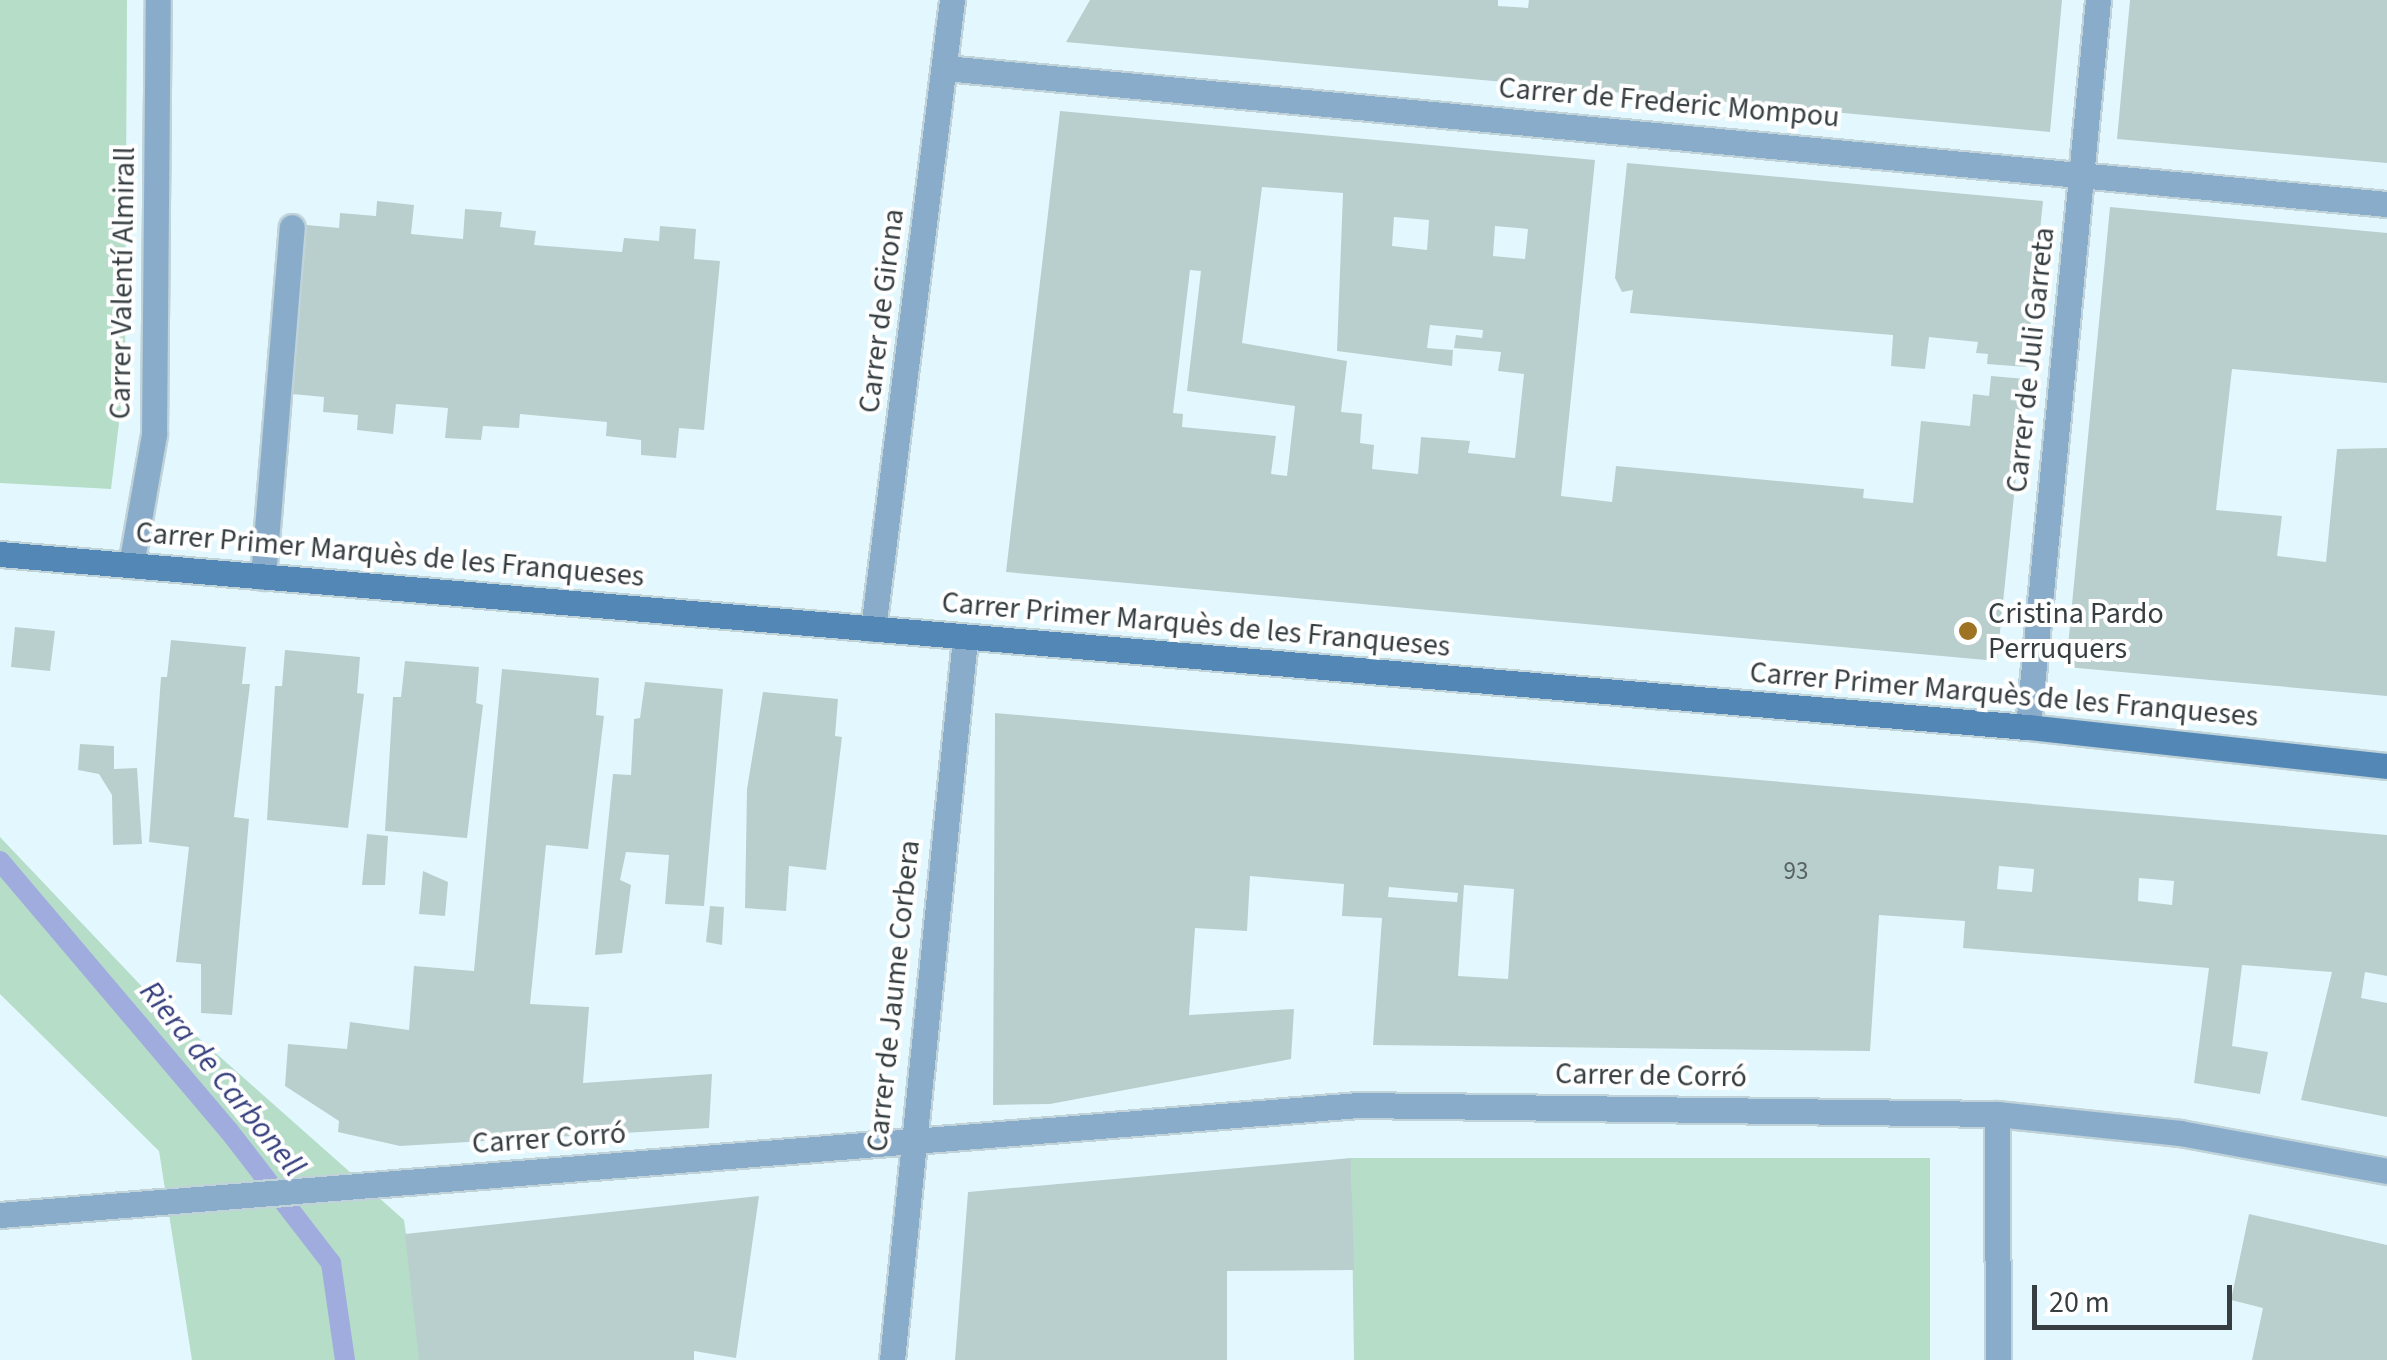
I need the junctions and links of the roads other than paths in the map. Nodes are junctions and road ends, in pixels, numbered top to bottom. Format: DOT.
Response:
graph roads {
  1 [pos="158,0"];
  2 [pos="952,0"];
  3 [pos="2098,0"];
  4 [pos="945,68"];
  5 [pos="2082,174"];
  6 [pos="2387,204"];
  7 [pos="292,228"];
  8 [pos="0,554"];
  9 [pos="132,565"];
  10 [pos="262,577"];
  11 [pos="873,629"];
  12 [pos="965,639"];
  13 [pos="2028,727"];
  14 [pos="2387,766"];
  15 [pos="1997,1114"];
  16 [pos="911,1144"];
  17 [pos="2387,1171"];
  18 [pos="0,1215"];
  19 [pos="892,1360"];
  20 [pos="1998,1360"];
  1 -- 9 [label="street, Carrer Valentí Almirall"];
  2 -- 4 [label="street, Carrer de Girona"];
  3 -- 5 [label="street, Carrer de Juli Garreta"];
  4 -- 5 [label="street, Carrer de Frederic Mompou"];
  4 -- 11 [label="street, Carrer de Girona"];
  5 -- 6 [label="street, Carrer de Frederic Mompou"];
  5 -- 13 [label="street, Carrer de Juli Garreta"];
  7 -- 10 [label="street"];
  8 -- 9 [label="street, Carrer Primer Marquès de les Franqueses"];
  9 -- 10 [label="street, Carrer Primer Marquès de les Franqueses"];
  10 -- 11 [label="street, Carrer Primer Marquès de les Franqueses"];
  11 -- 12 [label="street, Carrer Primer Marquès de les Franqueses"];
  12 -- 13 [label="street, Carrer Primer Marquès de les Franqueses"];
  12 -- 16 [label="street, Carrer de Jaume Corbera"];
  13 -- 14 [label="street, Carrer Primer Marquès de les Franqueses"];
  15 -- 16 [label="street, Carrer de Corró"];
  15 -- 17 [label="street, Carrer de Corró"];
  15 -- 20 [label="street"];
  16 -- 18 [label="street, Carrer Corró"];
  16 -- 19 [label="street, Carrer de Jaume Corbera"];
}
